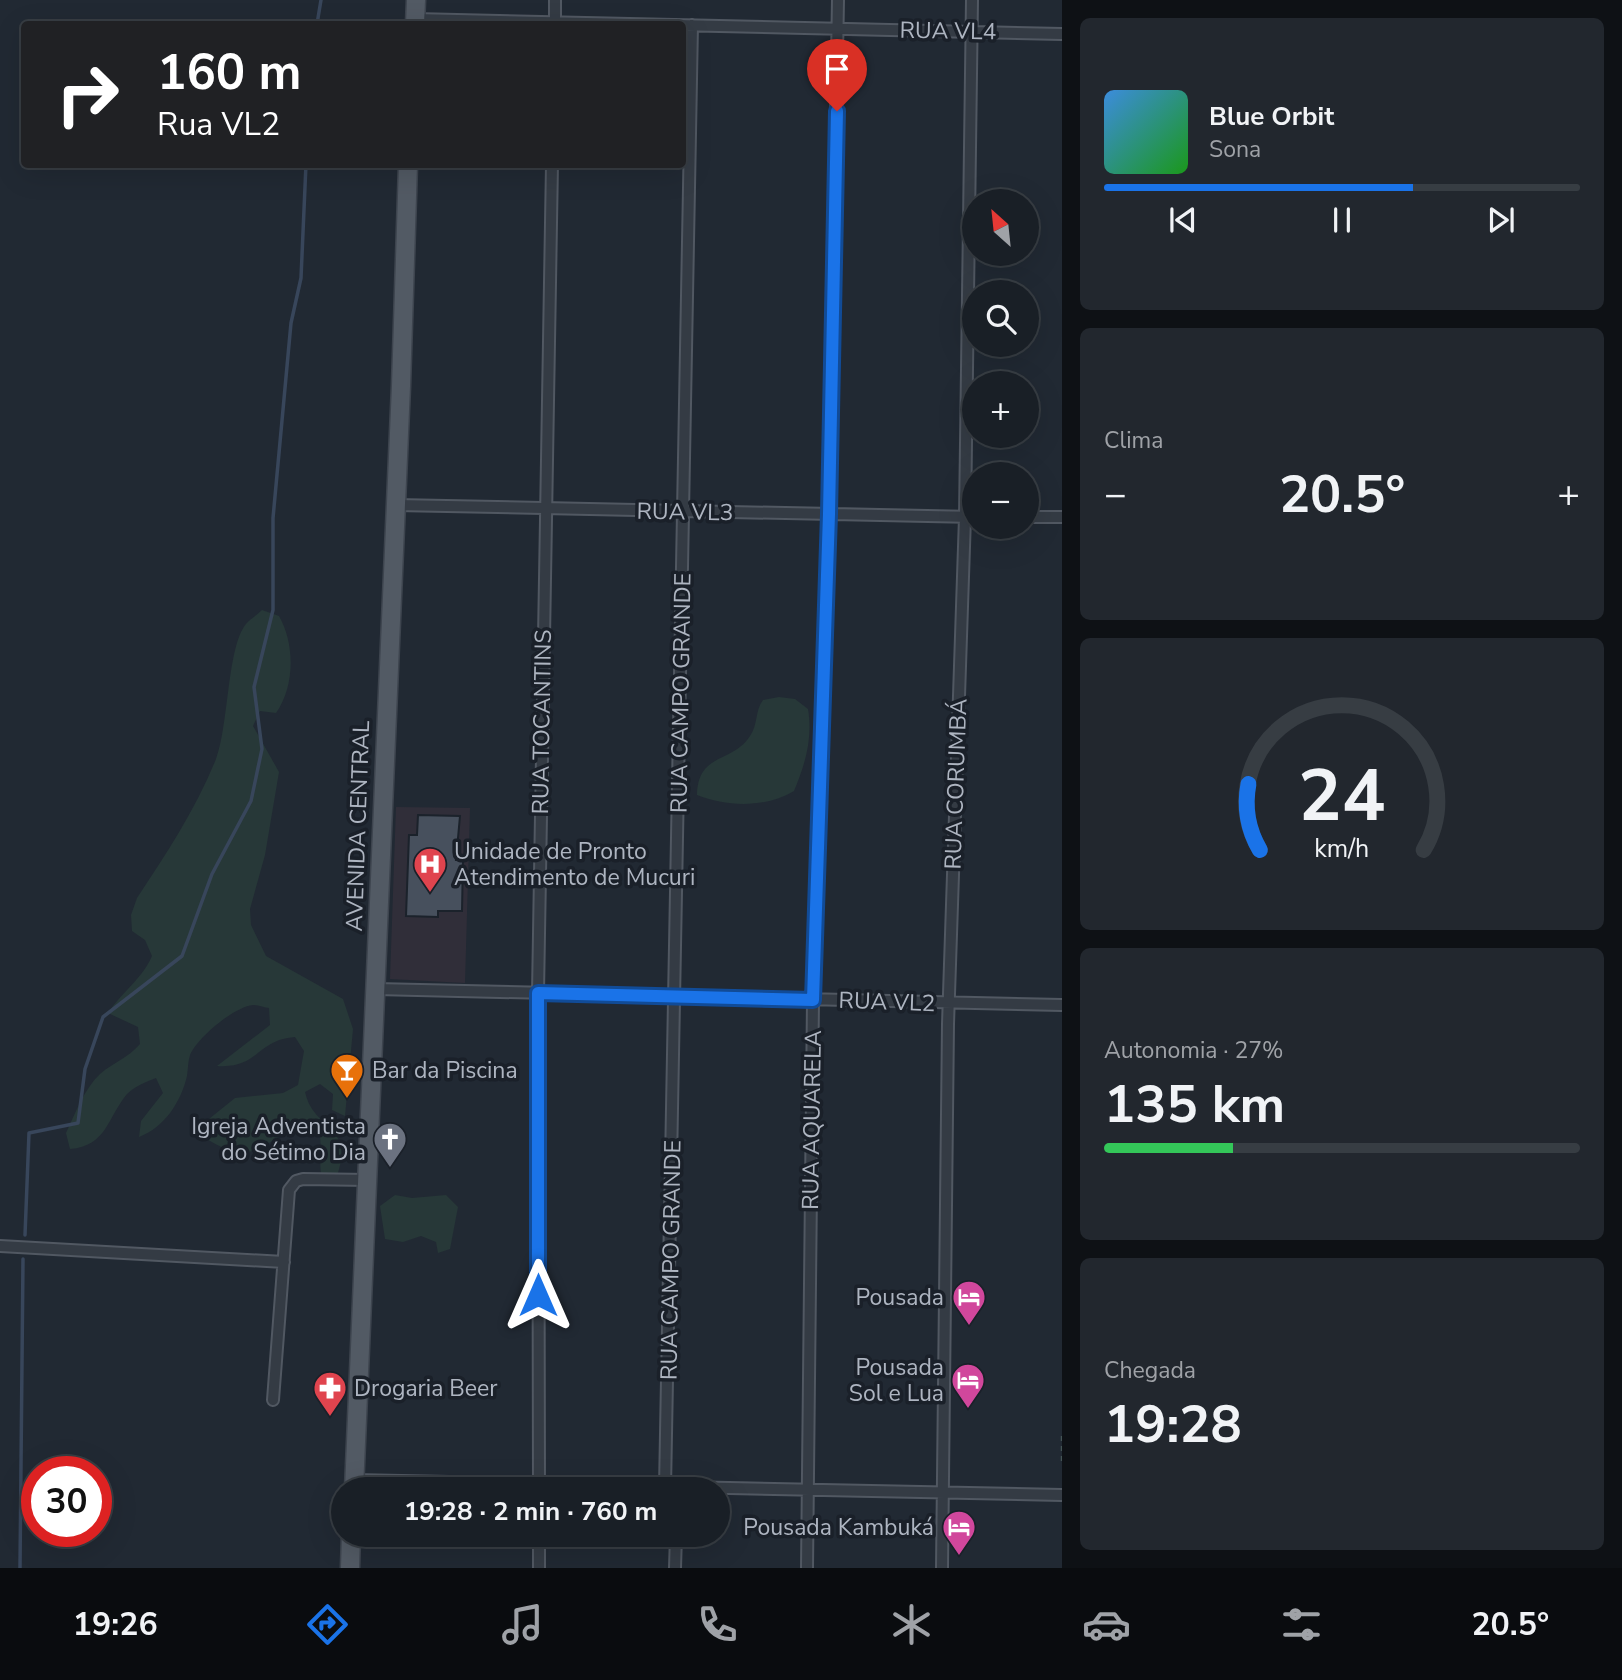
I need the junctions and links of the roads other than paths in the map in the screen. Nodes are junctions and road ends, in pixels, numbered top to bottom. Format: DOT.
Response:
graph roads {
  1 [pos="416,0"];
  2 [pos="555,0"];
  3 [pos="838,0"];
  4 [pos="972,0"];
  5 [pos="415,21"];
  6 [pos="555,21"];
  7 [pos="686,24"];
  8 [pos="692,24"];
  9 [pos="838,28"];
  10 [pos="972,32"];
  11 [pos="1062,34"];
  12 [pos="408,168"];
  13 [pos="552,168"];
  14 [pos="970,462"];
  15 [pos="396,505"];
  16 [pos="544,510"];
  17 [pos="684,513"];
  18 [pos="829,514"];
  19 [pos="962,517"];
  20 [pos="1039,517"];
  21 [pos="1062,517"];
  22 [pos="969,539"];
  23 [pos="376,989"];
  24 [pos="538,993"];
  25 [pos="676,996"];
  26 [pos="813,1000"];
  27 [pos="949,1004"];
  28 [pos="1062,1005"];
  29 [pos="368,1180"];
  30 [pos="0,1245"];
  31 [pos="284,1262"];
  32 [pos="273,1400"];
  33 [pos="354,1477"];
  34 [pos="539,1477"];
  35 [pos="673,1477"];
  36 [pos="730,1489"];
  37 [pos="807,1489"];
  38 [pos="943,1492"];
  39 [pos="1062,1495"];
  40 [pos="351,1547"];
  41 [pos="539,1547"];
  42 [pos="676,1547"];
  43 [pos="350,1568"];
  44 [pos="539,1568"];
  45 [pos="675,1568"];
  46 [pos="807,1568"];
  47 [pos="942,1568"];
  1 -- 5 [label="main road"];
  2 -- 6 [label="street"];
  3 -- 9 [label="street, RUA AQUARELA"];
  4 -- 10 [label="street, RUA CORUMBÁ"];
  7 -- 8 [label="street, RUA VL4"];
  8 -- 9 [label="street, RUA VL4"];
  8 -- 17 [label="street, RUA CAMPO GRANDE"];
  9 -- 10 [label="street, RUA VL4"];
  9 -- 18 [label="street, RUA AQUARELA"];
  10 -- 11 [label="street, RUA VL4"];
  10 -- 14 [label="street, RUA CORUMBÁ"];
  12 -- 15 [label="main road, AVENIDA CENTRAL"];
  13 -- 16 [label="street, RUA TOCANTINS"];
  15 -- 16 [label="street, RUA VL3"];
  15 -- 23 [label="main road, AVENIDA CENTRAL"];
  16 -- 17 [label="street, RUA VL3"];
  16 -- 24 [label="street, RUA TOCANTINS"];
  17 -- 18 [label="street, RUA VL3"];
  17 -- 25 [label="street, RUA CAMPO GRANDE"];
  18 -- 19 [label="street, RUA VL3"];
  18 -- 26 [label="street, RUA AQUARELA"];
  20 -- 21 [label="street"];
  22 -- 27 [label="street, RUA CORUMBÁ"];
  23 -- 24 [label="street, RUA VL2"];
  23 -- 29 [label="main road, AVENIDA CENTRAL"];
  24 -- 25 [label="street, RUA VL2"];
  24 -- 34 [label="street, RUA TOCANTINS"];
  25 -- 26 [label="street, RUA VL2"];
  25 -- 35 [label="street, RUA CAMPO GRANDE"];
  26 -- 27 [label="street, RUA VL2"];
  26 -- 37 [label="street, RUA AQUARELA"];
  27 -- 28 [label="street, RUA VL2"];
  27 -- 38 [label="street, RUA CORUMBÁ"];
  29 -- 31 [label="street"];
  29 -- 33 [label="main road, AVENIDA CENTRAL"];
  30 -- 31 [label="street"];
  31 -- 32 [label="street"];
  36 -- 37 [label="street"];
  37 -- 38 [label="street"];
  37 -- 46 [label="street, RUA AQUARELA"];
  38 -- 39 [label="street"];
  38 -- 47 [label="street, RUA CORUMBÁ"];
  40 -- 43 [label="main road"];
  41 -- 44 [label="street"];
  42 -- 45 [label="street"];
}
